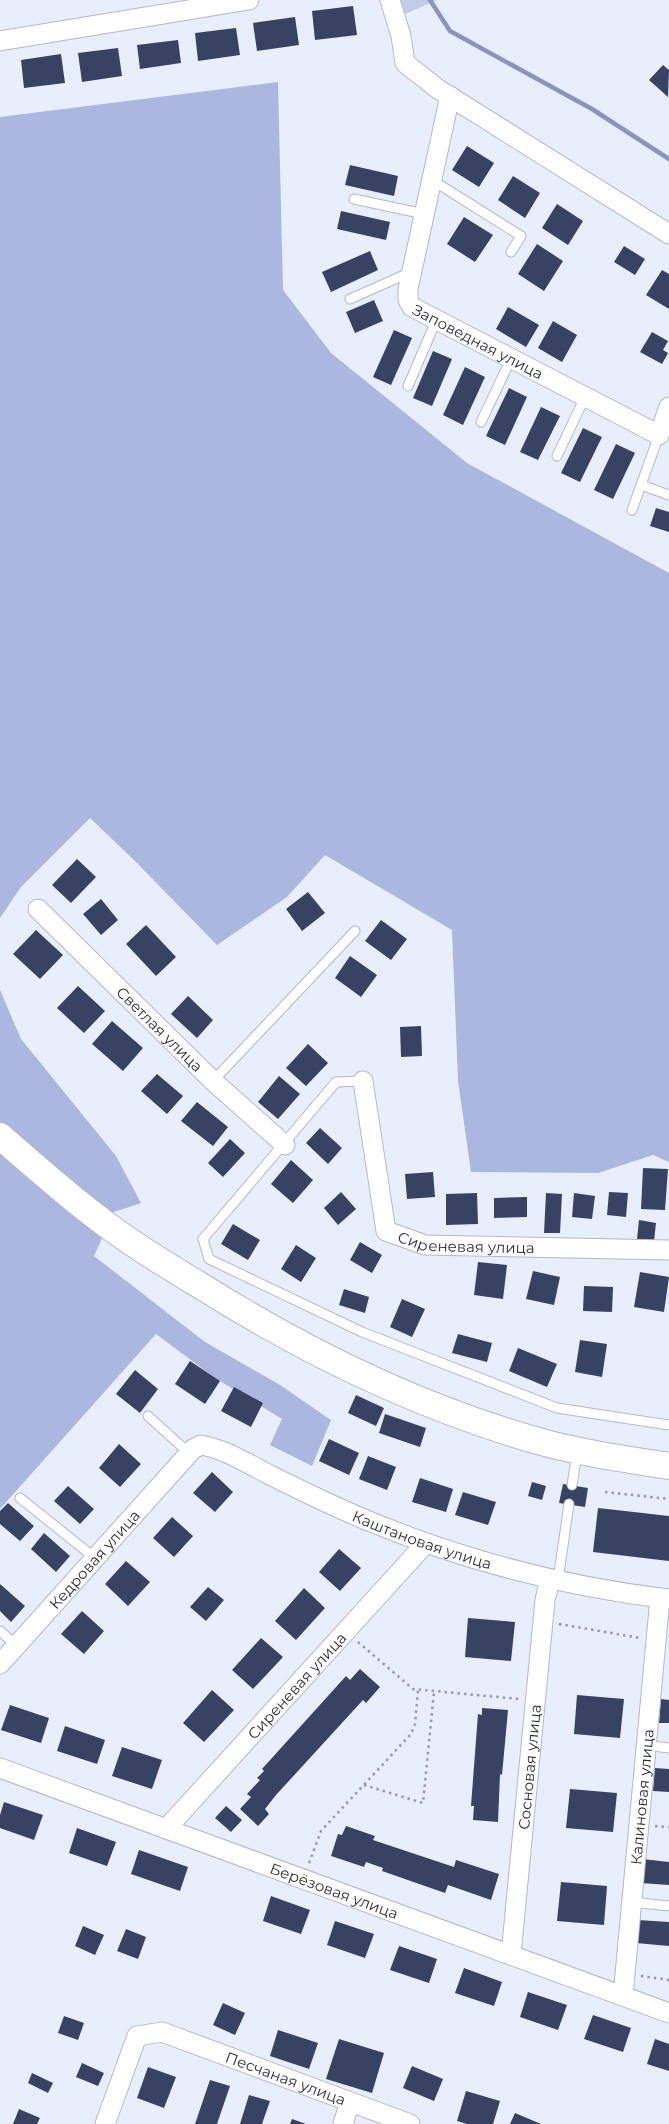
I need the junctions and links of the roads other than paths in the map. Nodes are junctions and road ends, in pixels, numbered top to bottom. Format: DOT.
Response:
graph roads {
  1 [pos="249,0"];
  2 [pos="390,0"];
  3 [pos="0,40"];
  4 [pos="450,96"];
  5 [pos="432,179"];
  6 [pos="354,198"];
  7 [pos="424,214"];
  8 [pos="669,234"];
  9 [pos="511,252"];
  10 [pos="411,272"];
  11 [pos="350,298"];
  12 [pos="436,321"];
  13 [pos="511,359"];
  14 [pos="408,386"];
  15 [pos="585,397"];
  16 [pos="669,407"];
  17 [pos="481,422"];
  18 [pos="659,435"];
  19 [pos="557,456"];
  20 [pos="640,485"];
  21 [pos="669,495"];
  22 [pos="632,510"];
  23 [pos="38,909"];
  24 [pos="355,931"];
  25 [pos="213,1081"];
  26 [pos="363,1081"];
  27 [pos="0,1136"];
  28 [pos="285,1145"];
  29 [pos="669,1250"];
  30 [pos="148,1416"];
  31 [pos="669,1426"];
  32 [pos="578,1450"];
  33 [pos="189,1453"];
  34 [pos="669,1466"];
  35 [pos="572,1486"];
  36 [pos="20,1498"];
  37 [pos="569,1504"];
  38 [pos="426,1543"];
  39 [pos="95,1558"];
  40 [pos="554,1580"];
  41 [pos="664,1599"];
  42 [pos="0,1631"];
  43 [pos="16,1646"];
  44 [pos="0,1664"];
  45 [pos="646,1745"];
  46 [pos="669,1748"];
  47 [pos="0,1768"];
  48 [pos="166,1828"];
  49 [pos="632,1902"];
  50 [pos="669,1906"];
  51 [pos="511,1955"];
  52 [pos="623,1996"];
  53 [pos="669,2013"];
  54 [pos="350,2102"];
  55 [pos="109,2123"];
  56 [pos="343,2124"];
  57 [pos="410,2124"];
  1 -- 3 [label="street"];
  2 -- 4 [label="street"];
  4 -- 5 [label="street, Заповедная улица"];
  4 -- 8 [label="street"];
  5 -- 7 [label="street, Заповедная улица"];
  5 -- 9 [label="lane"];
  6 -- 7 [label="lane"];
  7 -- 10 [label="street, Заповедная улица"];
  10 -- 11 [label="lane"];
  10 -- 12 [label="street, Заповедная улица"];
  12 -- 13 [label="street, Заповедная улица"];
  12 -- 14 [label="lane"];
  13 -- 15 [label="street, Заповедная улица"];
  13 -- 17 [label="lane"];
  15 -- 18 [label="street, Заповедная улица"];
  15 -- 19 [label="lane"];
  16 -- 18 [label="street"];
  18 -- 20 [label="lane"];
  20 -- 21 [label="lane"];
  20 -- 22 [label="lane"];
  23 -- 25 [label="street, Светлая улица"];
  24 -- 25 [label="lane"];
  25 -- 28 [label="street, Светлая улица"];
  26 -- 28 [label="lane"];
  26 -- 29 [label="street, Сиреневая улица"];
  27 -- 32 [label="street"];
  28 -- 31 [label="lane"];
  30 -- 33 [label="lane"];
  32 -- 34 [label="street"];
  32 -- 35 [label="lane"];
  33 -- 38 [label="street, Каштановая улица"];
  33 -- 39 [label="street, Кедровая улица"];
  36 -- 39 [label="lane"];
  37 -- 40 [label="lane"];
  38 -- 40 [label="street, Каштановая улица"];
  38 -- 48 [label="street, Сиреневая улица"];
  39 -- 43 [label="street, Кедровая улица"];
  40 -- 41 [label="street, Каштановая улица"];
  40 -- 51 [label="street, Сосновая улица"];
  41 -- 45 [label="street, Калиновая улица"];
  42 -- 43 [label="lane"];
  43 -- 44 [label="street, Кедровая улица"];
  45 -- 46 [label="lane"];
  45 -- 49 [label="street, Калиновая улица"];
  47 -- 48 [label="street, Берёзовая улица"];
  48 -- 51 [label="street, Берёзовая улица"];
  49 -- 50 [label="lane"];
  49 -- 52 [label="street, Калиновая улица"];
  51 -- 52 [label="street, Берёзовая улица"];
  52 -- 53 [label="street, Берёзовая улица"];
  54 -- 55 [label="street, Песчаная улица"];
  54 -- 56 [label="street"];
  54 -- 57 [label="street, Песчаная улица"];
}
